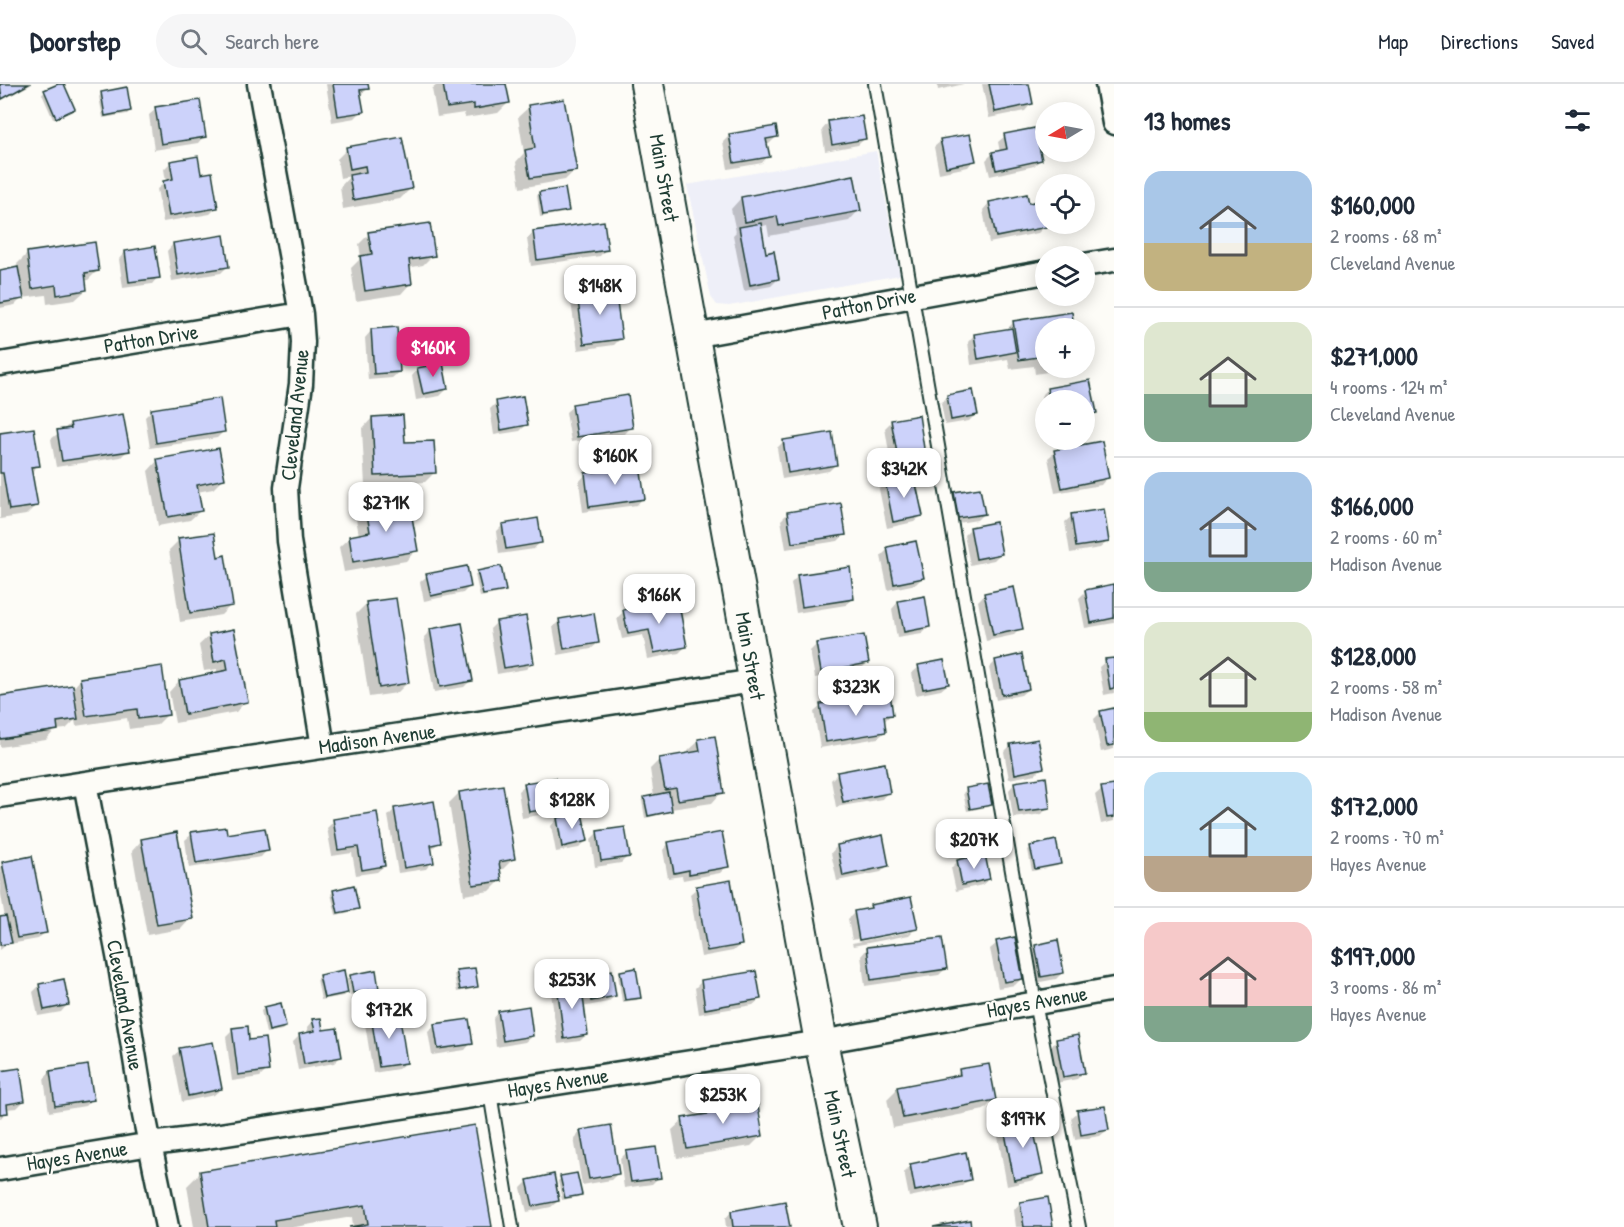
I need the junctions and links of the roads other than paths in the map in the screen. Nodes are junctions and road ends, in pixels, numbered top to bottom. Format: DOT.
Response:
graph roads {
  1 [pos="259,84"];
  2 [pos="647,84"];
  3 [pos="875,84"];
  4 [pos="1107,84"];
  5 [pos="1114,123"];
  6 [pos="1114,260"];
  7 [pos="1095,263"];
  8 [pos="1035,274"];
  9 [pos="913,295"];
  10 [pos="301,314"];
  11 [pos="693,336"];
  12 [pos="0,364"];
  13 [pos="754,681"];
  14 [pos="323,747"];
  15 [pos="85,783"];
  16 [pos="0,796"];
  17 [pos="1114,989"];
  18 [pos="1035,1003"];
  19 [pos="821,1042"];
  20 [pos="490,1093"];
  21 [pos="151,1144"];
  22 [pos="0,1169"];
  23 [pos="167,1227"];
  24 [pos="512,1227"];
  25 [pos="860,1227"];
  26 [pos="1079,1227"];
  1 -- 10 [label="street, Cleveland Avenue"];
  2 -- 11 [label="main road, Main Street"];
  3 -- 9 [label="lane"];
  4 -- 5 [label="street"];
  6 -- 7 [label="street"];
  8 -- 9 [label="street, Patton Drive"];
  9 -- 11 [label="street, Patton Drive"];
  9 -- 18 [label="lane"];
  10 -- 12 [label="street, Patton Drive"];
  10 -- 14 [label="street, Cleveland Avenue"];
  11 -- 13 [label="main road, Main Street"];
  13 -- 14 [label="street, Madison Avenue"];
  13 -- 19 [label="main road, Main Street"];
  14 -- 15 [label="street, Madison Avenue"];
  15 -- 16 [label="street, Madison Avenue"];
  15 -- 21 [label="street, Cleveland Avenue"];
  17 -- 18 [label="street, Hayes Avenue"];
  18 -- 19 [label="street, Hayes Avenue"];
  18 -- 26 [label="lane"];
  19 -- 20 [label="street, Hayes Avenue"];
  19 -- 25 [label="main road, Main Street"];
  20 -- 21 [label="street, Hayes Avenue"];
  20 -- 24 [label="lane"];
  21 -- 22 [label="street, Hayes Avenue"];
  21 -- 23 [label="street, Cleveland Avenue"];
}
